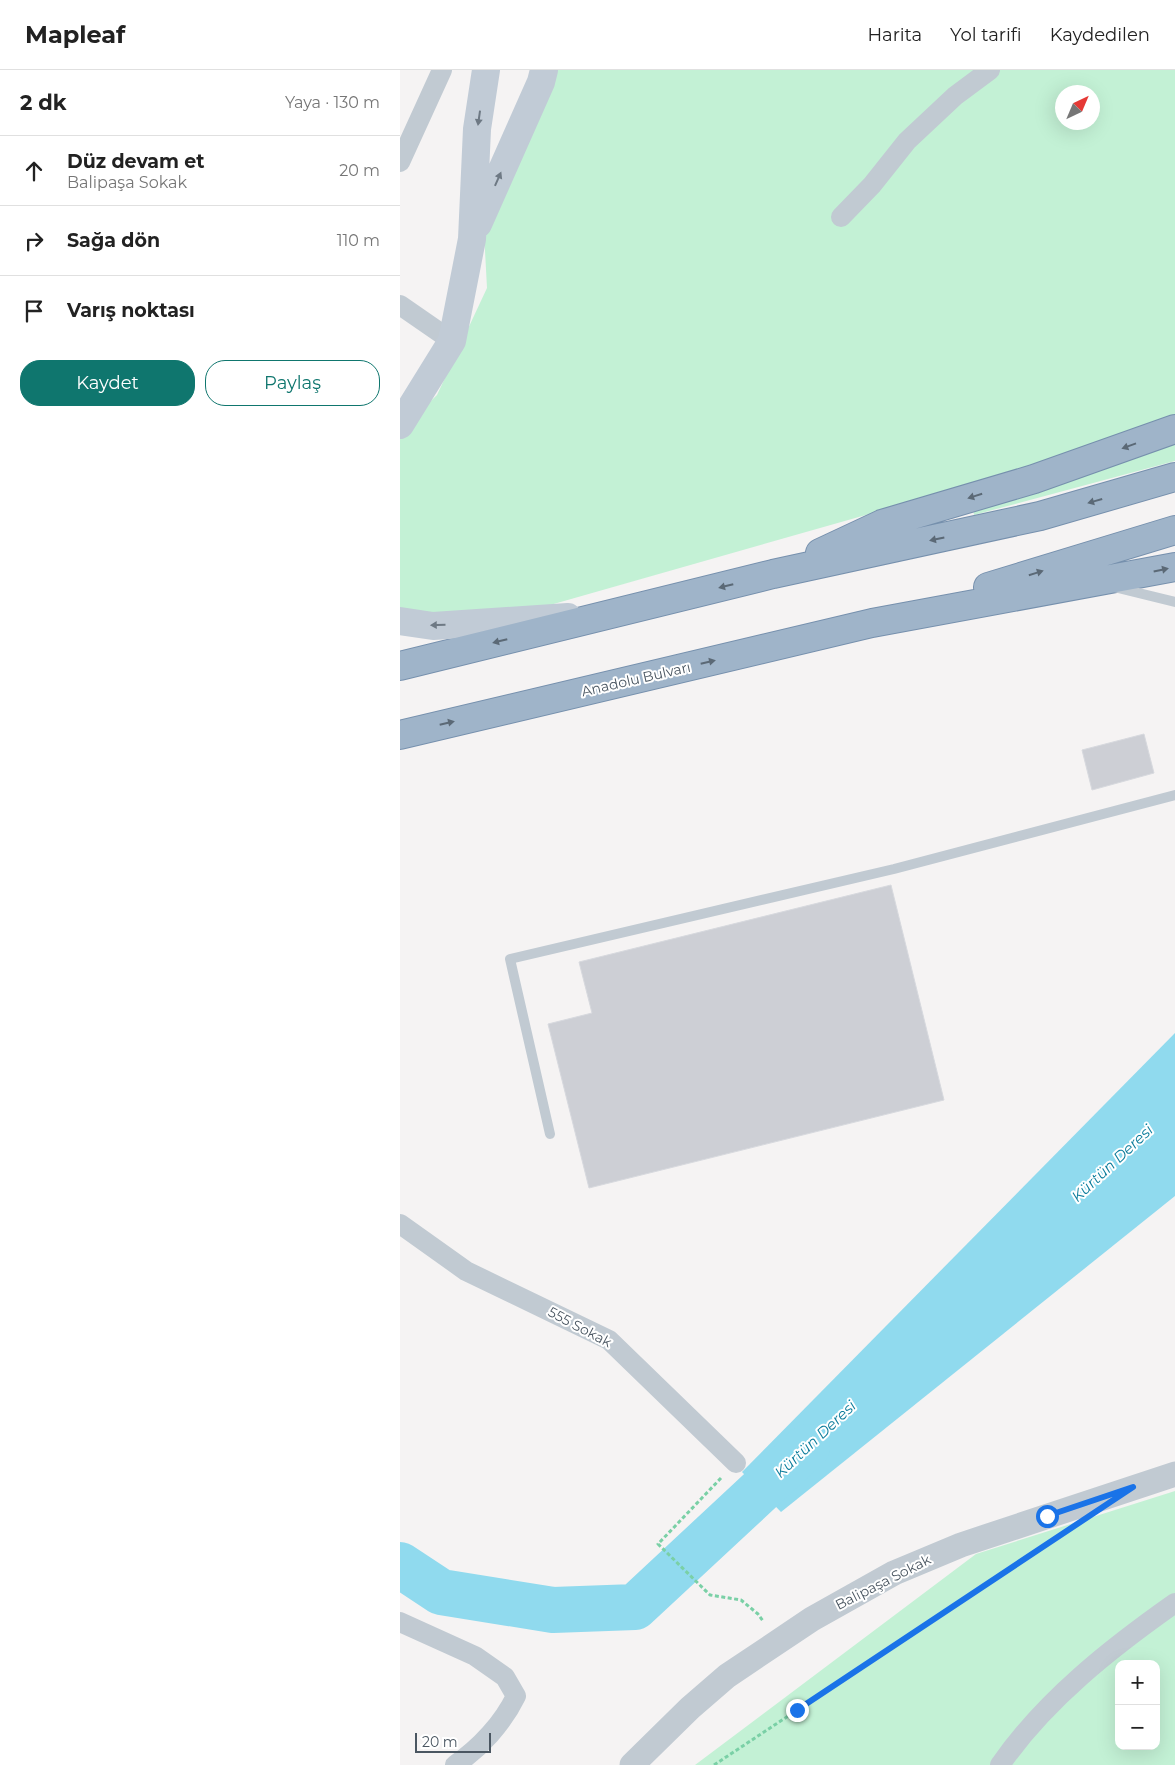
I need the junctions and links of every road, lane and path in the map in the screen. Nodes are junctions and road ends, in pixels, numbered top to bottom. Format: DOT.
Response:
graph roads {
  1 [pos="442,70"];
  2 [pos="486,70"];
  3 [pos="544,70"];
  4 [pos="990,70"];
  5 [pos="400,162"];
  6 [pos="841,216"];
  7 [pos="472,239"];
  8 [pos="400,305"];
  9 [pos="452,341"];
  10 [pos="400,404"];
  11 [pos="400,425"];
  12 [pos="1175,429"];
  13 [pos="1175,477"];
  14 [pos="1175,530"];
  15 [pos="1175,567"];
  16 [pos="773,574"];
  17 [pos="1096,583"];
  18 [pos="1175,602"];
  19 [pos="609,614"];
  20 [pos="400,621"];
  21 [pos="872,623"];
  22 [pos="400,666"];
  23 [pos="400,735"];
  24 [pos="1175,795"];
  25 [pos="550,1134"];
  26 [pos="400,1224"];
  27 [pos="736,1463"];
  28 [pos="1175,1474"];
  29 [pos="1052,1541"];
  30 [pos="1175,1603"];
  31 [pos="758,1614"];
  32 [pos="400,1622"];
  33 [pos="456,1765"];
  34 [pos="632,1765"];
  35 [pos="714,1765"];
  36 [pos="1000,1765"];
  1 -- 5 [label="street"];
  2 -- 7 [label="main road, one-way"];
  7 -- 3 [label="main road, one-way"];
  4 -- 6 [label="street"];
  7 -- 9 [label="main road"];
  8 -- 9 [label="street"];
  9 -- 10 [label="main road"];
  9 -- 11 [label="main road"];
  12 -- 16 [label="highway, one-way"];
  13 -- 16 [label="highway, one-way"];
  21 -- 14 [label="highway, one-way"];
  17 -- 15 [label="highway, one-way"];
  16 -- 19 [label="highway, one-way"];
  17 -- 18 [label="lane"];
  17 -- 21 [label="highway"];
  19 -- 20 [label="main road, one-way"];
  19 -- 22 [label="highway, one-way"];
  23 -- 21 [label="highway, Anadolu Bulvarı, one-way"];
  24 -- 25 [label="lane"];
  26 -- 27 [label="street, 555 Sokak"];
  27 -- 31 [label="path"];
  28 -- 34 [label="street, Balipaşa Sokak"];
  29 -- 35 [label="path"];
  30 -- 36 [label="street"];
  32 -- 33 [label="street"];
}
